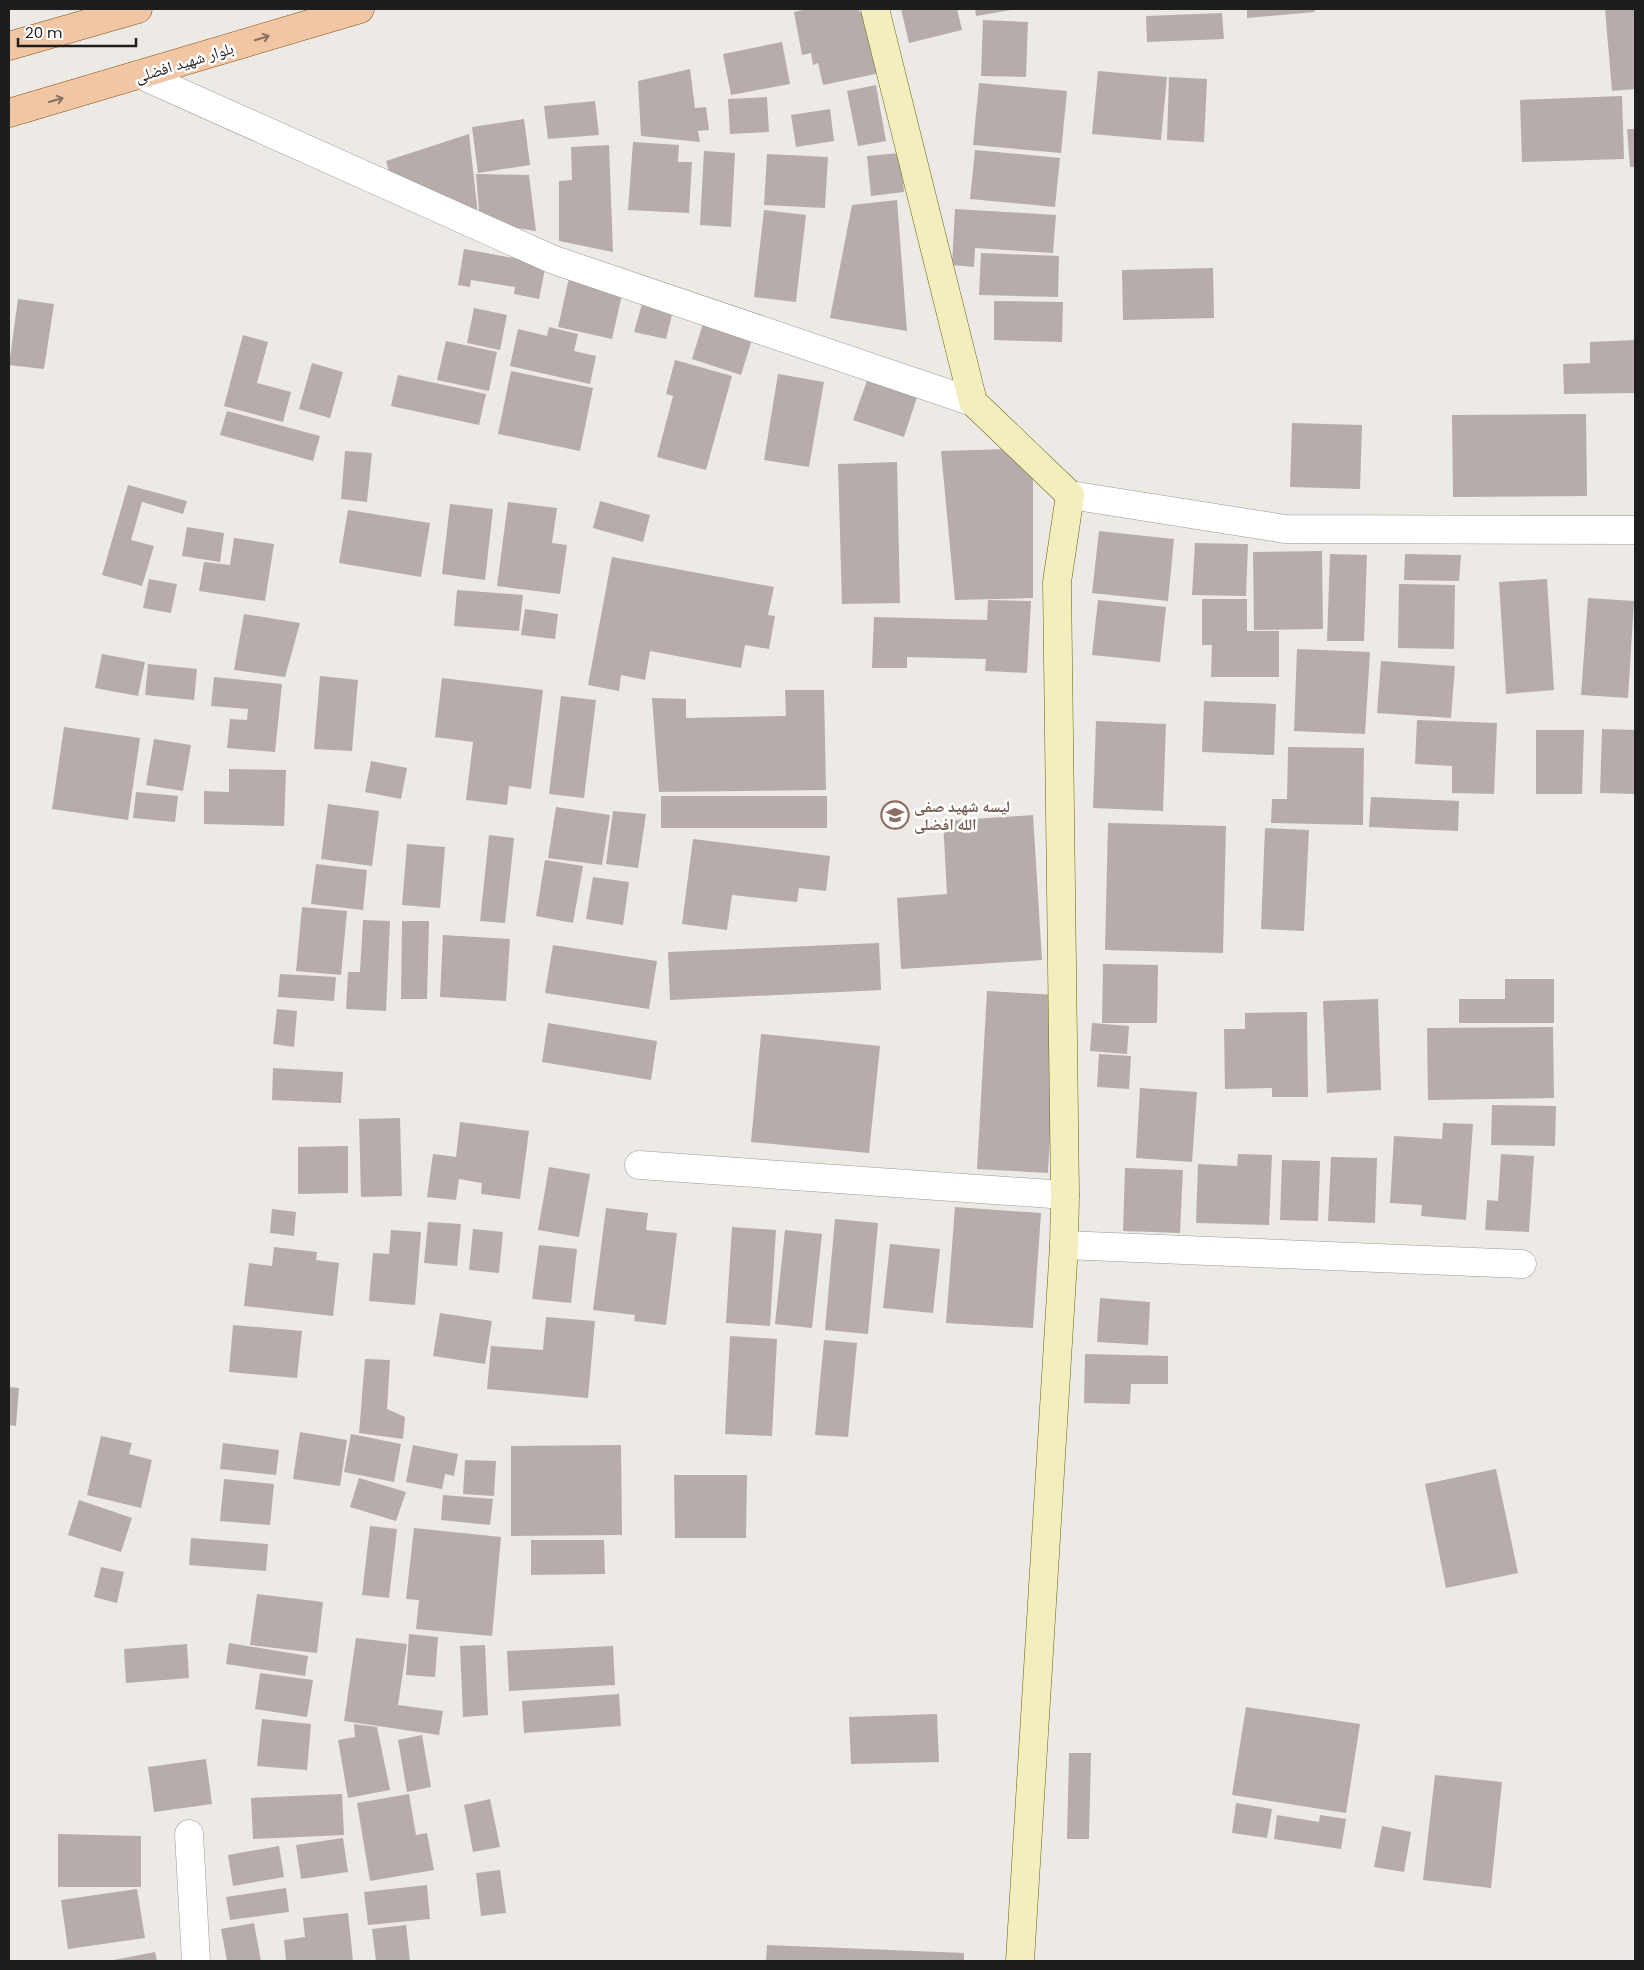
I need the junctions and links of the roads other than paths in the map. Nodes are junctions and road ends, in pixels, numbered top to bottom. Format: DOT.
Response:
graph roads {
  1 [pos="138,9"];
  2 [pos="360,9"];
  3 [pos="874,9"];
  4 [pos="9,46"];
  5 [pos="141,75"];
  6 [pos="9,113"];
  7 [pos="973,402"];
  8 [pos="1070,495"];
  9 [pos="1635,530"];
  10 [pos="639,1165"];
  11 [pos="1065,1195"];
  12 [pos="1064,1245"];
  13 [pos="1522,1264"];
  14 [pos="189,1834"];
  15 [pos="196,1961"];
  16 [pos="1020,1961"];
  1 -- 4 [label="main road"];
  5 -- 2 [label="main road, بلوار شهید افضلی, one-way"];
  3 -- 7 [label="main road"];
  6 -- 5 [label="main road, بلوار شهید افضلی, one-way"];
  5 -- 7 [label="street"];
  7 -- 8 [label="main road"];
  8 -- 9 [label="street"];
  8 -- 11 [label="main road"];
  10 -- 11 [label="street"];
  11 -- 12 [label="main road"];
  12 -- 13 [label="street"];
  12 -- 16 [label="main road"];
  14 -- 15 [label="street"];
}
